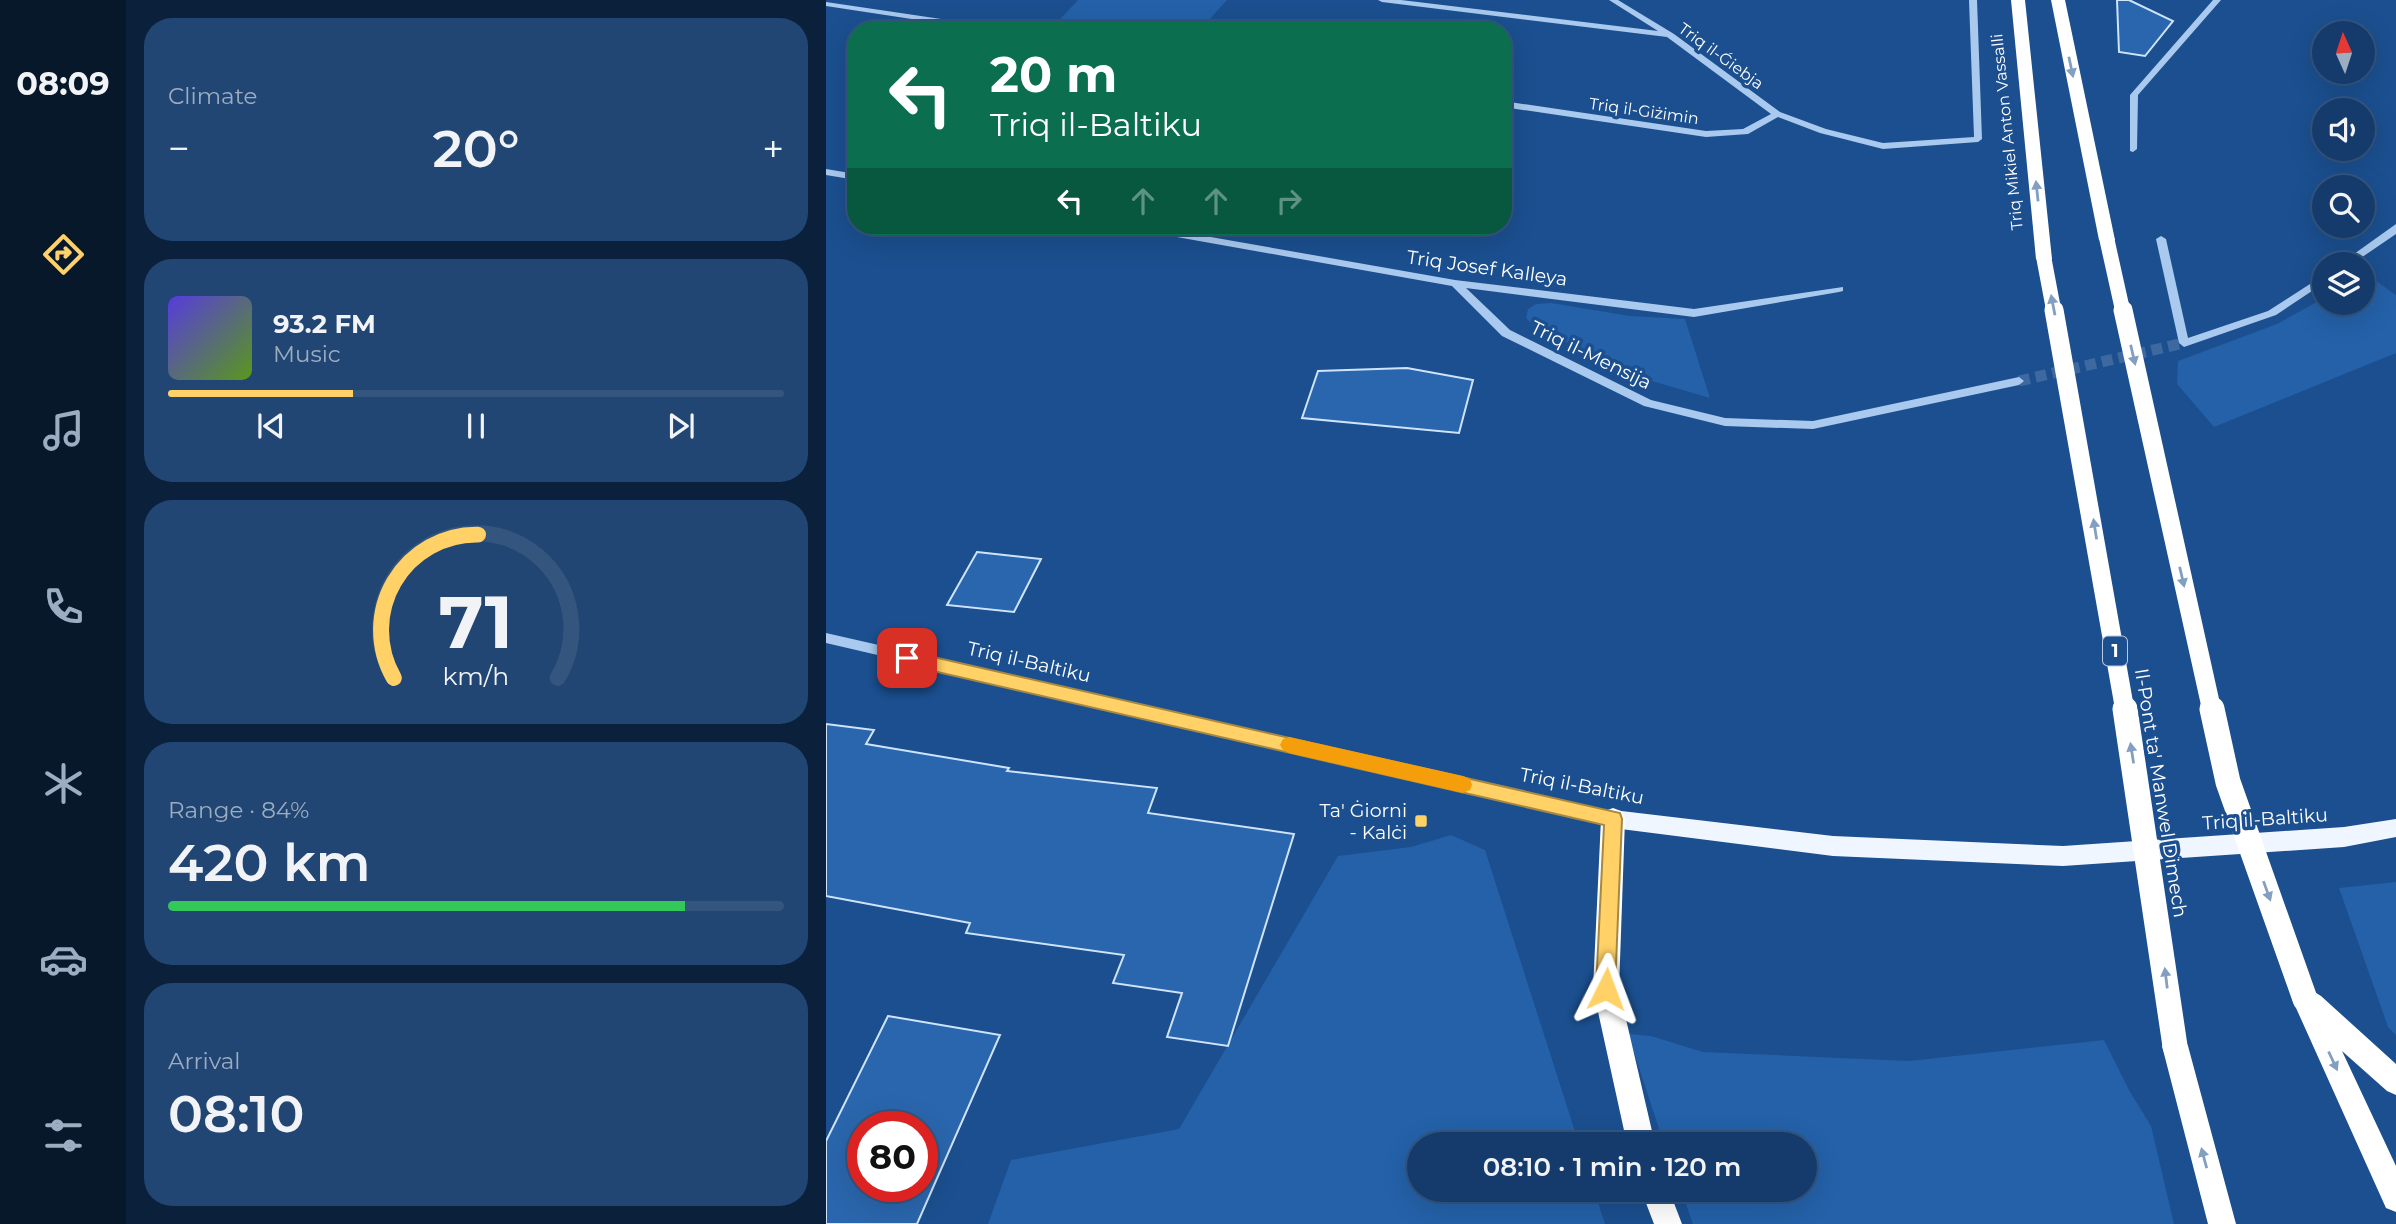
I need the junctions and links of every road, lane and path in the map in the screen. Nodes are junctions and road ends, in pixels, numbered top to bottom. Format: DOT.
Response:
graph roads {
  1 [pos="1382,0"];
  2 [pos="1613,0"];
  3 [pos="1973,0"];
  4 [pos="2018,0"];
  5 [pos="2058,0"];
  6 [pos="2217,0"];
  7 [pos="826,4"];
  8 [pos="941,21"];
  9 [pos="1671,36"];
  10 [pos="1512,105"];
  11 [pos="1777,114"];
  12 [pos="2133,149"];
  13 [pos="826,172"];
  14 [pos="847,176"];
  15 [pos="2396,227"];
  16 [pos="1183,235"];
  17 [pos="2161,239"];
  18 [pos="2363,252"];
  19 [pos="2044,259"];
  20 [pos="1455,283"];
  21 [pos="2312,286"];
  22 [pos="1839,289"];
  23 [pos="2019,381"];
  24 [pos="826,638"];
  25 [pos="1613,819"];
  26 [pos="2396,828"];
  27 [pos="2305,999"];
  28 [pos="2396,1082"];
  29 [pos="1638,1132"];
  30 [pos="2396,1198"];
  31 [pos="1660,1202"];
  32 [pos="1668,1224"];
  33 [pos="2222,1224"];
  1 -- 9 [label="street"];
  2 -- 9 [label="street, Triq il-Ǵiebja"];
  3 -- 11 [label="street, Triq il-Ǵiebja"];
  19 -- 4 [label="highway, Triq Mikiel Anton Vassalli / 1, one-way"];
  5 -- 27 [label="highway, one-way, bridge"];
  6 -- 12 [label="street"];
  7 -- 8 [label="street"];
  9 -- 11 [label="street, Triq il-Ǵiebja"];
  10 -- 11 [label="street, Triq il-Giżimin"];
  13 -- 14 [label="street"];
  15 -- 18 [label="street"];
  16 -- 20 [label="street, Triq Josef Kalleya"];
  17 -- 21 [label="street"];
  33 -- 19 [label="highway, Il-Pont ta' Manwel Dimech / 1, one-way, bridge"];
  20 -- 22 [label="street, Triq Josef Kalleya"];
  20 -- 23 [label="street, Triq il-Mensija"];
  24 -- 25 [label="street, Triq il-Baltiku"];
  25 -- 26 [label="main road, Triq il-Baltiku"];
  25 -- 29 [label="highway"];
  27 -- 28 [label="highway"];
  27 -- 30 [label="highway, one-way"];
  31 -- 32 [label="highway"];
}
